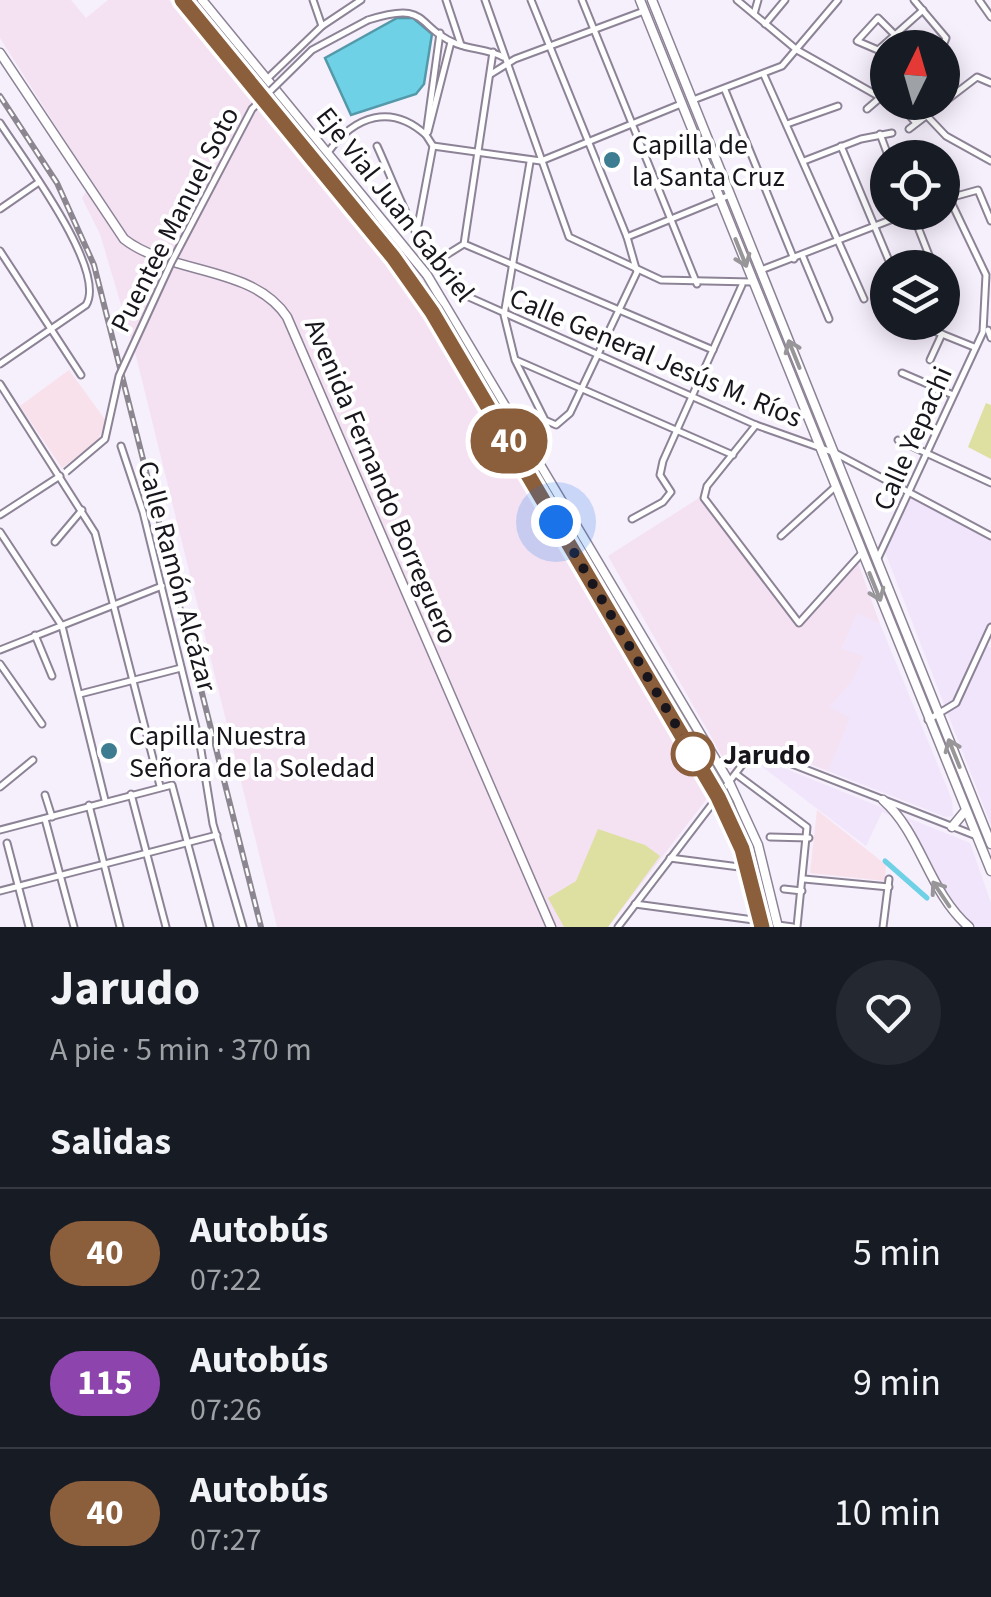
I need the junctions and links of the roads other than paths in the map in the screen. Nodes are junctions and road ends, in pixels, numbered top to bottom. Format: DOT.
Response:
graph roads {
  1 [pos="179,0"];
  2 [pos="206,0"];
  3 [pos="312,0"];
  4 [pos="358,0"];
  5 [pos="446,0"];
  6 [pos="485,0"];
  7 [pos="532,0"];
  8 [pos="582,0"];
  9 [pos="640,0"];
  10 [pos="664,0"];
  11 [pos="738,0"];
  12 [pos="758,0"];
  13 [pos="785,0"];
  14 [pos="838,0"];
  15 [pos="914,0"];
  16 [pos="990,0"];
  17 [pos="981,2"];
  18 [pos="653,4"];
  19 [pos="922,10"];
  20 [pos="644,12"];
  21 [pos="754,14"];
  22 [pos="991,18"];
  23 [pos="765,24"];
  24 [pos="322,26"];
  25 [pos="592,28"];
  26 [pos="899,30"];
  27 [pos="935,30"];
  28 [pos="440,34"];
  29 [pos="894,34"];
  30 [pos="451,40"];
  31 [pos="461,45"];
  32 [pos="550,45"];
  33 [pos="797,50"];
  34 [pos="0,52"];
  35 [pos="493,52"];
  36 [pos="505,60"];
  37 [pos="490,74"];
  38 [pos="764,75"];
  39 [pos="268,78"];
  40 [pos="991,83"];
  41 [pos="724,90"];
  42 [pos="870,91"];
  43 [pos="960,92"];
  44 [pos="692,101"];
  45 [pos="681,104"];
  46 [pos="838,106"];
  47 [pos="913,120"];
  48 [pos="921,120"];
  49 [pos="931,120"];
  50 [pos="0,122"];
  51 [pos="916,123"];
  52 [pos="787,124"];
  53 [pos="632,125"];
  54 [pos="909,129"];
  55 [pos="892,133"];
  56 [pos="426,134"];
  57 [pos="880,134"];
  58 [pos="882,140"];
  59 [pos="590,142"];
  60 [pos="377,146"];
  61 [pos="432,146"];
  62 [pos="841,146"];
  63 [pos="329,150"];
  64 [pos="478,154"];
  65 [pos="541,161"];
  66 [pos="804,161"];
  67 [pos="991,161"];
  68 [pos="530,162"];
  69 [pos="39,182"];
  70 [pos="960,194"];
  71 [pos="730,195"];
  72 [pos="719,200"];
  73 [pos="0,208"];
  74 [pos="870,213"];
  75 [pos="670,220"];
  76 [pos="991,220"];
  77 [pos="960,224"];
  78 [pos="870,229"];
  79 [pos="417,232"];
  80 [pos="627,237"];
  81 [pos="839,240"];
  82 [pos="464,244"];
  83 [pos="0,252"];
  84 [pos="802,256"];
  85 [pos="794,259"];
  86 [pos="435,262"];
  87 [pos="513,262"];
  88 [pos="761,270"];
  89 [pos="636,272"];
  90 [pos="697,284"];
  91 [pos="747,284"];
  92 [pos="864,299"];
  93 [pos="989,299"];
  94 [pos="616,308"];
  95 [pos="504,314"];
  96 [pos="828,319"];
  97 [pos="52,329"];
  98 [pos="987,331"];
  99 [pos="991,338"];
  100 [pos="939,340"];
  101 [pos="956,340"];
  102 [pos="975,348"];
  103 [pos="713,350"];
  104 [pos="596,353"];
  105 [pos="515,360"];
  106 [pos="930,360"];
  107 [pos="0,364"];
  108 [pos="902,373"];
  109 [pos="81,375"];
  110 [pos="0,384"];
  111 [pos="581,389"];
  112 [pos="953,395"];
  113 [pos="693,397"];
  114 [pos="756,425"];
  115 [pos="678,432"];
  116 [pos="898,440"];
  117 [pos="121,446"];
  118 [pos="818,446"];
  119 [pos="835,453"];
  120 [pos="927,453"];
  121 [pos="733,455"];
  122 [pos="63,474"];
  123 [pos="991,483"];
  124 [pos="835,487"];
  125 [pos="910,493"];
  126 [pos="82,510"];
  127 [pos="0,516"];
  128 [pos="632,519"];
  129 [pos="0,532"];
  130 [pos="781,536"];
  131 [pos="991,536"];
  132 [pos="55,542"];
  133 [pos="861,554"];
  134 [pos="877,560"];
  135 [pos="162,586"];
  136 [pos="114,605"];
  137 [pos="62,626"];
  138 [pos="991,627"];
  139 [pos="35,635"];
  140 [pos="0,650"];
  141 [pos="0,664"];
  142 [pos="181,668"];
  143 [pos="52,676"];
  144 [pos="132,680"];
  145 [pos="80,694"];
  146 [pos="939,715"];
  147 [pos="928,720"];
  148 [pos="42,724"];
  149 [pos="33,760"];
  150 [pos="732,778"];
  151 [pos="160,786"];
  152 [pos="0,787"];
  153 [pos="131,794"];
  154 [pos="45,795"];
  155 [pos="718,797"];
  156 [pos="105,800"];
  157 [pos="884,800"];
  158 [pos="89,805"];
  159 [pos="966,810"];
  160 [pos="48,818"];
  161 [pos="0,819"];
  162 [pos="952,827"];
  163 [pos="3,829"];
  164 [pos="217,834"];
  165 [pos="770,836"];
  166 [pos="977,836"];
  167 [pos="808,838"];
  168 [pos="7,842"];
  169 [pos="188,842"];
  170 [pos="991,842"];
  171 [pos="148,853"];
  172 [pos="670,858"];
  173 [pos="104,865"];
  174 [pos="748,868"];
  175 [pos="991,871"];
  176 [pos="60,876"];
  177 [pos="804,878"];
  178 [pos="19,886"];
  179 [pos="784,889"];
  180 [pos="0,891"];
  181 [pos="802,891"];
  182 [pos="635,904"];
  183 [pos="549,924"];
  184 [pos="758,924"];
  185 [pos="778,926"];
  186 [pos="28,927"];
  187 [pos="74,927"];
  188 [pos="120,927"];
  189 [pos="166,927"];
  190 [pos="210,927"];
  191 [pos="243,927"];
  192 [pos="618,927"];
  193 [pos="795,927"];
  194 [pos="883,927"];
  195 [pos="969,927"];
  1 -- 155 [label="main road, Eje Vial Juan Gabriel"];
  2 -- 39 [label="main road, Eje Vial Juan Gabriel"];
  3 -- 24 [label="street"];
  4 -- 24 [label="street"];
  5 -- 31 [label="street"];
  6 -- 36 [label="street"];
  7 -- 32 [label="street"];
  8 -- 25 [label="street"];
  9 -- 20 [label="main road"];
  10 -- 18 [label="main road"];
  11 -- 21 [label="street"];
  12 -- 21 [label="street"];
  13 -- 23 [label="street"];
  14 -- 33 [label="street"];
  15 -- 19 [label="street"];
  16 -- 17 [label="street"];
  17 -- 22 [label="street"];
  18 -- 20 [label="main road"];
  18 -- 44 [label="main road"];
  19 -- 26 [label="street"];
  19 -- 27 [label="street"];
  20 -- 25 [label="street"];
  20 -- 45 [label="main road"];
  21 -- 23 [label="street"];
  23 -- 33 [label="street"];
  24 -- 39 [label="street"];
  25 -- 32 [label="street"];
  25 -- 53 [label="street"];
  28 -- 30 [label="street"];
  28 -- 56 [label="street"];
  28 -- 122 [label="street, Puentee Manuel Soto, bridge"];
  29 -- 29 [label="street"];
  30 -- 31 [label="street"];
  30 -- 56 [label="street"];
  31 -- 35 [label="street"];
  32 -- 36 [label="street"];
  32 -- 59 [label="street"];
  33 -- 38 [label="street"];
  33 -- 42 [label="street"];
  34 -- 183 [label="main road, Avenida Fernando Borreguero"];
  35 -- 36 [label="street"];
  35 -- 37 [label="street"];
  36 -- 37 [label="street"];
  36 -- 65 [label="street"];
  37 -- 64 [label="street"];
  38 -- 41 [label="street"];
  38 -- 52 [label="street"];
  39 -- 63 [label="main road, Eje Vial Juan Gabriel"];
  40 -- 43 [label="street"];
  41 -- 44 [label="street"];
  41 -- 85 [label="street"];
  44 -- 71 [label="main road"];
  45 -- 53 [label="street"];
  45 -- 72 [label="main road"];
  46 -- 52 [label="street"];
  47 -- 51 [label="street"];
  48 -- 51 [label="street"];
  49 -- 67 [label="street"];
  50 -- 69 [label="street"];
  51 -- 54 [label="street"];
  52 -- 66 [label="street"];
  53 -- 59 [label="street"];
  53 -- 75 [label="street"];
  55 -- 57 [label="street"];
  56 -- 61 [label="street"];
  56 -- 63 [label="street"];
  57 -- 58 [label="street"];
  57 -- 62 [label="street"];
  59 -- 65 [label="street"];
  59 -- 80 [label="street"];
  60 -- 79 [label="street, Calle General Jesús M. Ríos"];
  61 -- 64 [label="street"];
  61 -- 79 [label="street"];
  62 -- 66 [label="street"];
  62 -- 74 [label="street"];
  63 -- 150 [label="main road, Eje Vial Juan Gabriel"];
  64 -- 68 [label="street"];
  64 -- 82 [label="street"];
  65 -- 68 [label="street"];
  65 -- 89 [label="street"];
  66 -- 81 [label="street"];
  68 -- 87 [label="street"];
  69 -- 73 [label="street"];
  69 -- 97 [label="street"];
  70 -- 76 [label="street"];
  71 -- 72 [label="street"];
  71 -- 88 [label="main road"];
  72 -- 75 [label="street"];
  72 -- 91 [label="main road, one-way"];
  75 -- 80 [label="street"];
  75 -- 90 [label="street"];
  77 -- 93 [label="street"];
  78 -- 81 [label="street"];
  79 -- 86 [label="street, Calle General Jesús M. Ríos"];
  80 -- 89 [label="street"];
  81 -- 84 [label="street"];
  81 -- 92 [label="street"];
  82 -- 86 [label="street"];
  82 -- 87 [label="street"];
  83 -- 97 [label="street"];
  84 -- 85 [label="street"];
  84 -- 96 [label="street"];
  85 -- 88 [label="street"];
  86 -- 95 [label="street, Calle General Jesús M. Ríos"];
  87 -- 94 [label="street"];
  87 -- 95 [label="street"];
  119 -- 88 [label="main road, one-way"];
  89 -- 90 [label="street"];
  89 -- 94 [label="street"];
  90 -- 91 [label="street"];
  91 -- 103 [label="street"];
  91 -- 118 [label="main road"];
  93 -- 98 [label="street, Calle Yepachi"];
  94 -- 103 [label="street"];
  94 -- 104 [label="street"];
  95 -- 104 [label="street, Calle General Jesús M. Ríos"];
  95 -- 105 [label="street"];
  97 -- 107 [label="street"];
  97 -- 109 [label="street"];
  98 -- 99 [label="street"];
  98 -- 102 [label="street, Calle Yepachi"];
  100 -- 106 [label="street"];
  101 -- 102 [label="street"];
  102 -- 112 [label="street, Calle Yepachi"];
  103 -- 113 [label="street"];
  104 -- 111 [label="street"];
  104 -- 113 [label="street, Calle General Jesús M. Ríos"];
  105 -- 111 [label="street"];
  105 -- 111 [label="street"];
  108 -- 112 [label="street"];
  110 -- 122 [label="street"];
  111 -- 115 [label="street"];
  112 -- 120 [label="street, Calle Yepachi"];
  113 -- 114 [label="street, Calle General Jesús M. Ríos"];
  113 -- 115 [label="street"];
  114 -- 118 [label="street, Calle General Jesús M. Ríos"];
  114 -- 121 [label="street"];
  115 -- 121 [label="street"];
  115 -- 128 [label="street"];
  116 -- 120 [label="street"];
  117 -- 135 [label="street, Calle Ramón Alcázar"];
  118 -- 119 [label="street, Calle General Jesús M. Ríos"];
  118 -- 124 [label="main road"];
  119 -- 125 [label="street, Calle General Jesús M. Ríos"];
  119 -- 134 [label="main road"];
  120 -- 123 [label="street"];
  120 -- 125 [label="street, Calle Yepachi"];
  121 -- 133 [label="street"];
  122 -- 126 [label="street"];
  122 -- 127 [label="street, Puentee Manuel Soto"];
  124 -- 130 [label="street"];
  124 -- 133 [label="main road"];
  125 -- 131 [label="street, Calle General Jesús M. Ríos"];
  125 -- 134 [label="street, Calle Yepachi"];
  126 -- 132 [label="street"];
  126 -- 136 [label="street"];
  129 -- 137 [label="street"];
  133 -- 147 [label="main road, one-way"];
  134 -- 146 [label="main road"];
  135 -- 136 [label="street"];
  135 -- 142 [label="street, Calle Ramón Alcázar"];
  136 -- 137 [label="street"];
  136 -- 144 [label="street"];
  137 -- 139 [label="street"];
  137 -- 145 [label="street"];
  138 -- 146 [label="street"];
  139 -- 140 [label="street"];
  139 -- 143 [label="street"];
  141 -- 148 [label="street"];
  142 -- 144 [label="street"];
  142 -- 164 [label="street, Calle Ramón Alcázar"];
  144 -- 145 [label="street"];
  144 -- 151 [label="street"];
  145 -- 156 [label="street"];
  146 -- 147 [label="street"];
  170 -- 146 [label="main road, one-way"];
  147 -- 159 [label="main road"];
  149 -- 152 [label="street"];
  150 -- 155 [label="street"];
  150 -- 157 [label="street"];
  150 -- 167 [label="street"];
  150 -- 185 [label="main road, Eje Vial Juan Gabriel"];
  151 -- 153 [label="street"];
  151 -- 169 [label="street"];
  153 -- 156 [label="street"];
  153 -- 171 [label="street"];
  154 -- 160 [label="street"];
  155 -- 172 [label="street"];
  155 -- 174 [label="main road, Eje Vial Juan Gabriel"];
  156 -- 158 [label="street"];
  157 -- 162 [label="street"];
  195 -- 157 [label="main road, one-way"];
  158 -- 160 [label="street"];
  158 -- 173 [label="street"];
  159 -- 162 [label="main road"];
  159 -- 166 [label="main road"];
  160 -- 163 [label="street"];
  160 -- 176 [label="street"];
  161 -- 163 [label="street"];
  162 -- 166 [label="street"];
  164 -- 169 [label="street"];
  164 -- 191 [label="street, Calle Ramón Alcázar"];
  165 -- 167 [label="street"];
  166 -- 170 [label="main road"];
  166 -- 175 [label="main road"];
  167 -- 177 [label="street"];
  168 -- 178 [label="street"];
  169 -- 171 [label="street"];
  169 -- 190 [label="street"];
  171 -- 173 [label="street"];
  171 -- 189 [label="street"];
  172 -- 174 [label="street"];
  172 -- 182 [label="street"];
  173 -- 176 [label="street"];
  173 -- 188 [label="street"];
  174 -- 184 [label="main road, Eje Vial Juan Gabriel"];
  176 -- 178 [label="street"];
  176 -- 187 [label="street"];
  177 -- 181 [label="street"];
  177 -- 194 [label="street"];
  178 -- 180 [label="street"];
  178 -- 186 [label="street"];
  179 -- 181 [label="street"];
  181 -- 193 [label="street"];
  182 -- 184 [label="street"];
  182 -- 192 [label="street"];
  185 -- 193 [label="street"];
}
